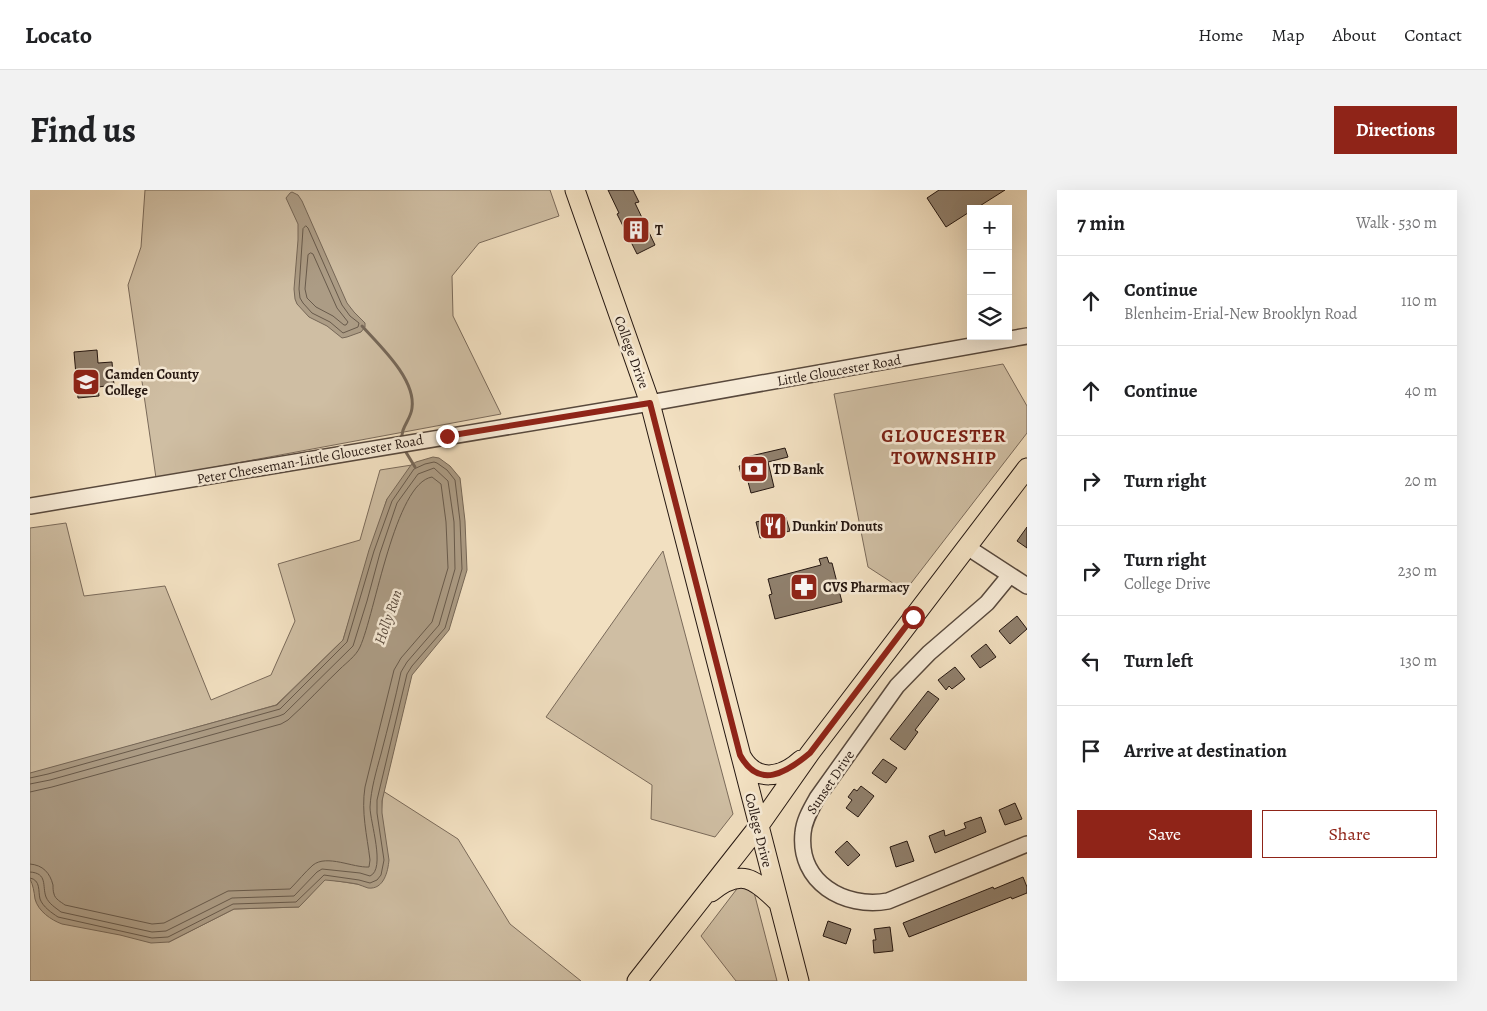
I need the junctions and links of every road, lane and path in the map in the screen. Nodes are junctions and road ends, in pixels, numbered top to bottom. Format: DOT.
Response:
graph roads {
  1 [pos="575,190"];
  2 [pos="1027,336"];
  3 [pos="650,403"];
  4 [pos="1027,468"];
  5 [pos="30,506"];
  6 [pos="967,547"];
  7 [pos="1010,575"];
  8 [pos="1027,586"];
  9 [pos="810,753"];
  10 [pos="740,755"];
  11 [pos="758,827"];
  12 [pos="1027,844"];
  13 [pos="778,902"];
  14 [pos="695,907"];
  15 [pos="637,981"];
  16 [pos="799,981"];
  1 -- 3 [label="main road, College Drive"];
  2 -- 3 [label="street, Little Gloucester Road"];
  3 -- 5 [label="street, Peter Cheeseman-Little Gloucester Road"];
  3 -- 10 [label="main road, College Drive"];
  4 -- 6 [label="main road"];
  6 -- 7 [label="street"];
  6 -- 9 [label="main road"];
  7 -- 8 [label="street"];
  7 -- 12 [label="street, Sunset Drive"];
  9 -- 10 [label="main road"];
  9 -- 11 [label="main road"];
  10 -- 11 [label="main road, College Drive"];
  11 -- 13 [label="main road, College Drive"];
  11 -- 14 [label="main road"];
  13 -- 14 [label="main road"];
  13 -- 16 [label="main road, College Drive"];
  14 -- 15 [label="main road"];
}
